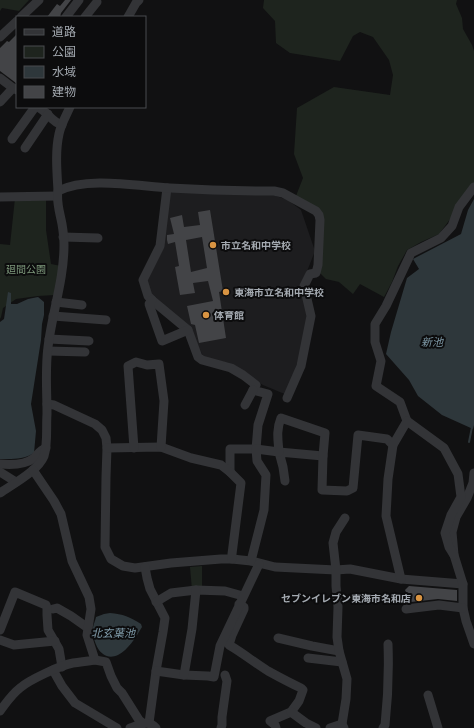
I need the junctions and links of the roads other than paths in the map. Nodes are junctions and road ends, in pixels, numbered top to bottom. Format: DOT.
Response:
graph roads {
  1 [pos="39,0"];
  2 [pos="79,0"];
  3 [pos="139,0"];
  4 [pos="97,2"];
  5 [pos="22,16"];
  6 [pos="67,16"];
  7 [pos="86,16"];
  8 [pos="129,16"];
  9 [pos="16,22"];
  10 [pos="0,37"];
  11 [pos="0,78"];
  12 [pos="16,90"];
  13 [pos="0,102"];
  14 [pos="34,108"];
  15 [pos="40,108"];
  16 [pos="70,108"];
  17 [pos="48,114"];
  18 [pos="62,125"];
  19 [pos="12,139"];
  20 [pos="25,148"];
  21 [pos="474,187"];
  22 [pos="167,188"];
  23 [pos="57,193"];
  24 [pos="0,197"];
  25 [pos="63,237"];
  26 [pos="98,238"];
  27 [pos="152,300"];
  28 [pos="56,302"];
  29 [pos="82,305"];
  30 [pos="53,316"];
  31 [pos="106,320"];
  32 [pos="188,330"];
  33 [pos="49,339"];
  34 [pos="89,341"];
  35 [pos="48,351"];
  36 [pos="85,352"];
  37 [pos="253,390"];
  38 [pos="287,398"];
  39 [pos="47,404"];
  40 [pos="245,405"];
  41 [pos="407,421"];
  42 [pos="393,445"];
  43 [pos="161,447"];
  44 [pos="46,448"];
  45 [pos="107,448"];
  46 [pos="134,448"];
  47 [pos="256,450"];
  48 [pos="279,452"];
  49 [pos="323,456"];
  50 [pos="0,464"];
  51 [pos="33,470"];
  52 [pos="0,472"];
  53 [pos="230,472"];
  54 [pos="474,473"];
  55 [pos="285,481"];
  56 [pos="16,482"];
  57 [pos="0,493"];
  58 [pos="345,518"];
  59 [pos="454,556"];
  60 [pos="232,559"];
  61 [pos="255,562"];
  62 [pos="145,567"];
  63 [pos="336,570"];
  64 [pos="401,579"];
  65 [pos="463,584"];
  66 [pos="196,590"];
  67 [pos="241,600"];
  68 [pos="156,602"];
  69 [pos="463,608"];
  70 [pos="53,609"];
  71 [pos="406,609"];
  72 [pos="88,628"];
  73 [pos="0,630"];
  74 [pos="278,638"];
  75 [pos="0,640"];
  76 [pos="55,641"];
  77 [pos="388,644"];
  78 [pos="474,644"];
  79 [pos="340,651"];
  80 [pos="308,658"];
  81 [pos="95,660"];
  82 [pos="342,662"];
  83 [pos="58,668"];
  84 [pos="156,672"];
  85 [pos="184,675"];
  86 [pos="225,675"];
  87 [pos="428,694"];
  88 [pos="0,712"];
  89 [pos="291,712"];
  90 [pos="150,725"];
  91 [pos="343,726"];
  92 [pos="117,728"];
  93 [pos="130,728"];
  94 [pos="221,728"];
  95 [pos="276,728"];
  96 [pos="316,728"];
  97 [pos="330,728"];
  98 [pos="383,728"];
  99 [pos="438,728"];
  1 -- 5 [label="street"];
  2 -- 6 [label="street"];
  3 -- 8 [label="street"];
  4 -- 7 [label="street"];
  9 -- 10 [label="street"];
  11 -- 12 [label="street"];
  12 -- 13 [label="street"];
  14 -- 19 [label="street"];
  15 -- 17 [label="street"];
  16 -- 18 [label="street"];
  17 -- 18 [label="street"];
  17 -- 20 [label="street"];
  18 -- 23 [label="street"];
  21 -- 41 [label="street"];
  22 -- 23 [label="street"];
  22 -- 27 [label="street"];
  22 -- 38 [label="street"];
  23 -- 24 [label="street"];
  23 -- 25 [label="street"];
  25 -- 26 [label="street"];
  25 -- 28 [label="street"];
  27 -- 32 [label="street"];
  27 -- 32 [label="street"];
  28 -- 29 [label="street"];
  28 -- 30 [label="street"];
  30 -- 31 [label="street"];
  30 -- 33 [label="street"];
  32 -- 37 [label="street"];
  33 -- 34 [label="street"];
  33 -- 35 [label="street"];
  35 -- 36 [label="street"];
  35 -- 39 [label="street"];
  37 -- 40 [label="street"];
  37 -- 47 [label="street"];
  39 -- 44 [label="street"];
  39 -- 45 [label="street"];
  41 -- 42 [label="street"];
  41 -- 59 [label="street"];
  42 -- 49 [label="street"];
  42 -- 64 [label="street"];
  43 -- 46 [label="street"];
  43 -- 46 [label="street"];
  43 -- 53 [label="street"];
  44 -- 50 [label="street"];
  44 -- 51 [label="street"];
  45 -- 46 [label="street"];
  45 -- 62 [label="street"];
  47 -- 48 [label="street"];
  47 -- 53 [label="street"];
  47 -- 61 [label="street"];
  48 -- 49 [label="street"];
  48 -- 49 [label="street"];
  48 -- 55 [label="street"];
  51 -- 56 [label="street"];
  51 -- 72 [label="street"];
  52 -- 56 [label="street"];
  53 -- 60 [label="street"];
  54 -- 59 [label="street"];
  56 -- 57 [label="street"];
  58 -- 63 [label="street"];
  59 -- 65 [label="street"];
  60 -- 61 [label="street"];
  60 -- 62 [label="street"];
  61 -- 63 [label="street"];
  61 -- 67 [label="street"];
  62 -- 68 [label="street"];
  63 -- 64 [label="street"];
  63 -- 79 [label="street"];
  64 -- 65 [label="street"];
  65 -- 69 [label="street"];
  66 -- 67 [label="street"];
  66 -- 68 [label="street"];
  66 -- 85 [label="street"];
  67 -- 85 [label="street"];
  67 -- 89 [label="street"];
  68 -- 84 [label="street"];
  69 -- 71 [label="street"];
  69 -- 78 [label="street"];
  70 -- 72 [label="street"];
  72 -- 81 [label="street"];
  73 -- 76 [label="street"];
  74 -- 79 [label="street"];
  75 -- 76 [label="street"];
  76 -- 83 [label="street"];
  77 -- 98 [label="street"];
  79 -- 82 [label="street"];
  80 -- 82 [label="street"];
  81 -- 83 [label="street"];
  81 -- 90 [label="street"];
  82 -- 91 [label="street"];
  83 -- 88 [label="street"];
  83 -- 92 [label="street"];
  84 -- 85 [label="street"];
  84 -- 90 [label="street"];
  86 -- 94 [label="street"];
  87 -- 99 [label="street"];
  89 -- 95 [label="street"];
  89 -- 96 [label="street"];
  90 -- 93 [label="street"];
  91 -- 97 [label="street"];
}
